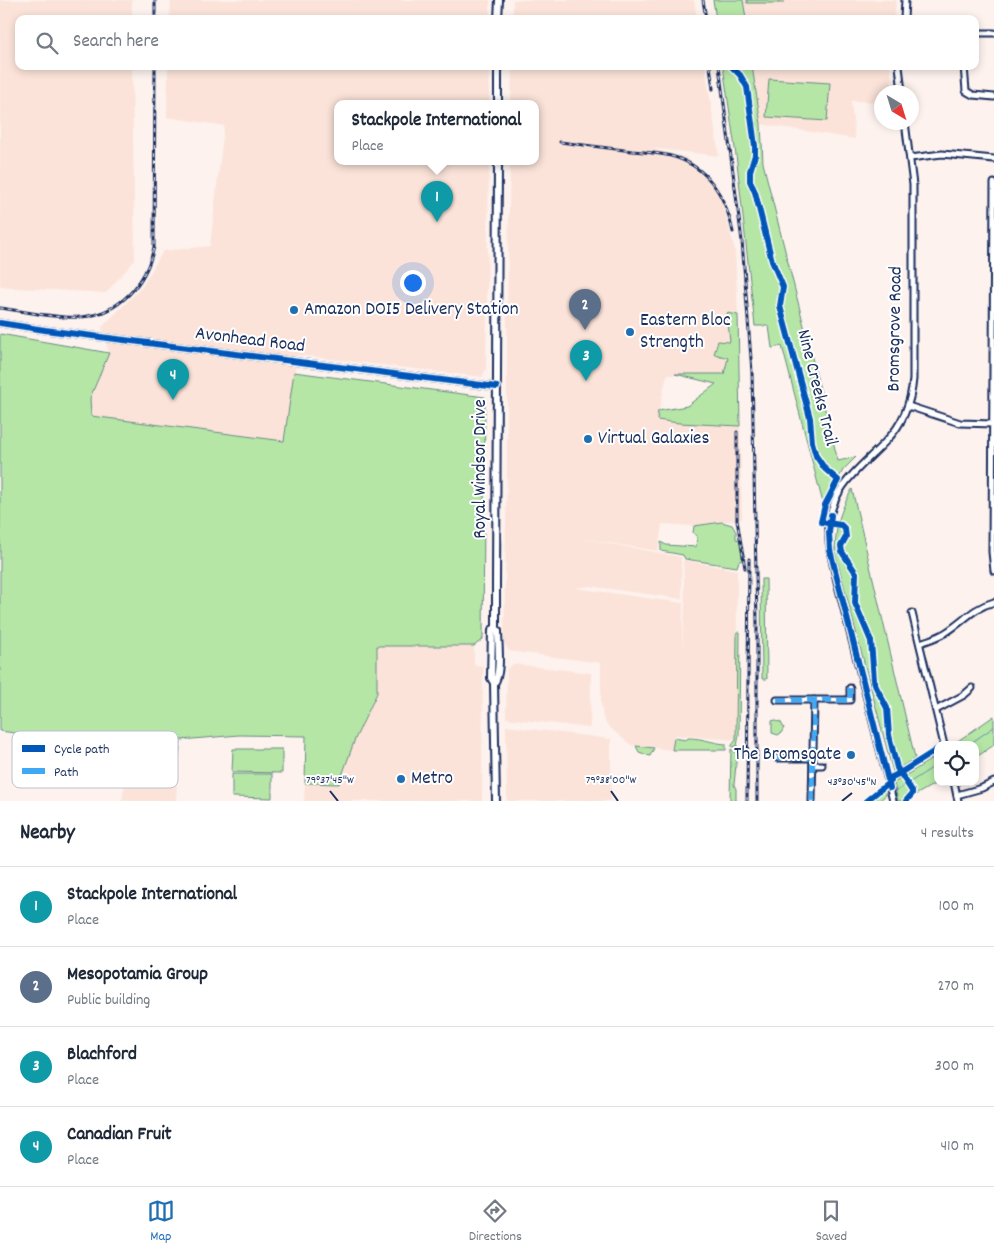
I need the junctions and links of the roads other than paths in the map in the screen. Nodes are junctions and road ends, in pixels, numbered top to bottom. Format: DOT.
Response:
graph roads {
  1 [pos="498,0"];
  2 [pos="905,0"];
  3 [pos="498,15"];
  4 [pos="904,15"];
  5 [pos="979,33"];
  6 [pos="994,33"];
  7 [pos="498,70"];
  8 [pos="899,70"];
  9 [pos="964,70"];
  10 [pos="901,85"];
  11 [pos="994,97"];
  12 [pos="498,100"];
  13 [pos="906,130"];
  14 [pos="910,158"];
  15 [pos="994,159"];
  16 [pos="498,165"];
  17 [pos="994,183"];
  18 [pos="994,226"];
  19 [pos="0,323"];
  20 [pos="497,388"];
  21 [pos="908,406"];
  22 [pos="993,424"];
  23 [pos="994,570"];
  24 [pos="994,602"];
  25 [pos="912,613"];
  26 [pos="920,644"];
  27 [pos="850,688"];
  28 [pos="972,688"];
  29 [pos="777,700"];
  30 [pos="814,700"];
  31 [pos="936,710"];
  32 [pos="943,741"];
  33 [pos="777,758"];
  34 [pos="813,758"];
  35 [pos="813,765"];
  36 [pos="822,765"];
  37 [pos="994,782"];
  38 [pos="955,786"];
  39 [pos="956,795"];
  40 [pos="496,801"];
  41 [pos="812,801"];
  42 [pos="893,801"];
  43 [pos="958,801"];
  1 -- 3 [label="main road"];
  2 -- 4 [label="street"];
  5 -- 6 [label="street"];
  7 -- 12 [label="main road"];
  8 -- 10 [label="street"];
  9 -- 11 [label="street"];
  13 -- 14 [label="street, Bromsgrove Road"];
  14 -- 15 [label="street"];
  14 -- 21 [label="street, Bromsgrove Road"];
  16 -- 20 [label="main road, Royal Windsor Drive"];
  17 -- 18 [label="street"];
  18 -- 22 [label="street"];
  19 -- 20 [label="street, Avonhead Road"];
  20 -- 40 [label="main road, Royal Windsor Drive"];
  21 -- 22 [label="street"];
  21 -- 42 [label="street, Bromsgrove Road"];
  22 -- 23 [label="street"];
  24 -- 26 [label="street"];
  25 -- 26 [label="street"];
  26 -- 31 [label="street"];
  27 -- 30 [label="street"];
  28 -- 31 [label="street"];
  29 -- 30 [label="street"];
  30 -- 34 [label="street"];
  31 -- 32 [label="street"];
  33 -- 34 [label="street"];
  34 -- 35 [label="street"];
  35 -- 36 [label="street"];
  35 -- 41 [label="street"];
  37 -- 39 [label="street"];
  38 -- 39 [label="street"];
  39 -- 43 [label="street"];
}
